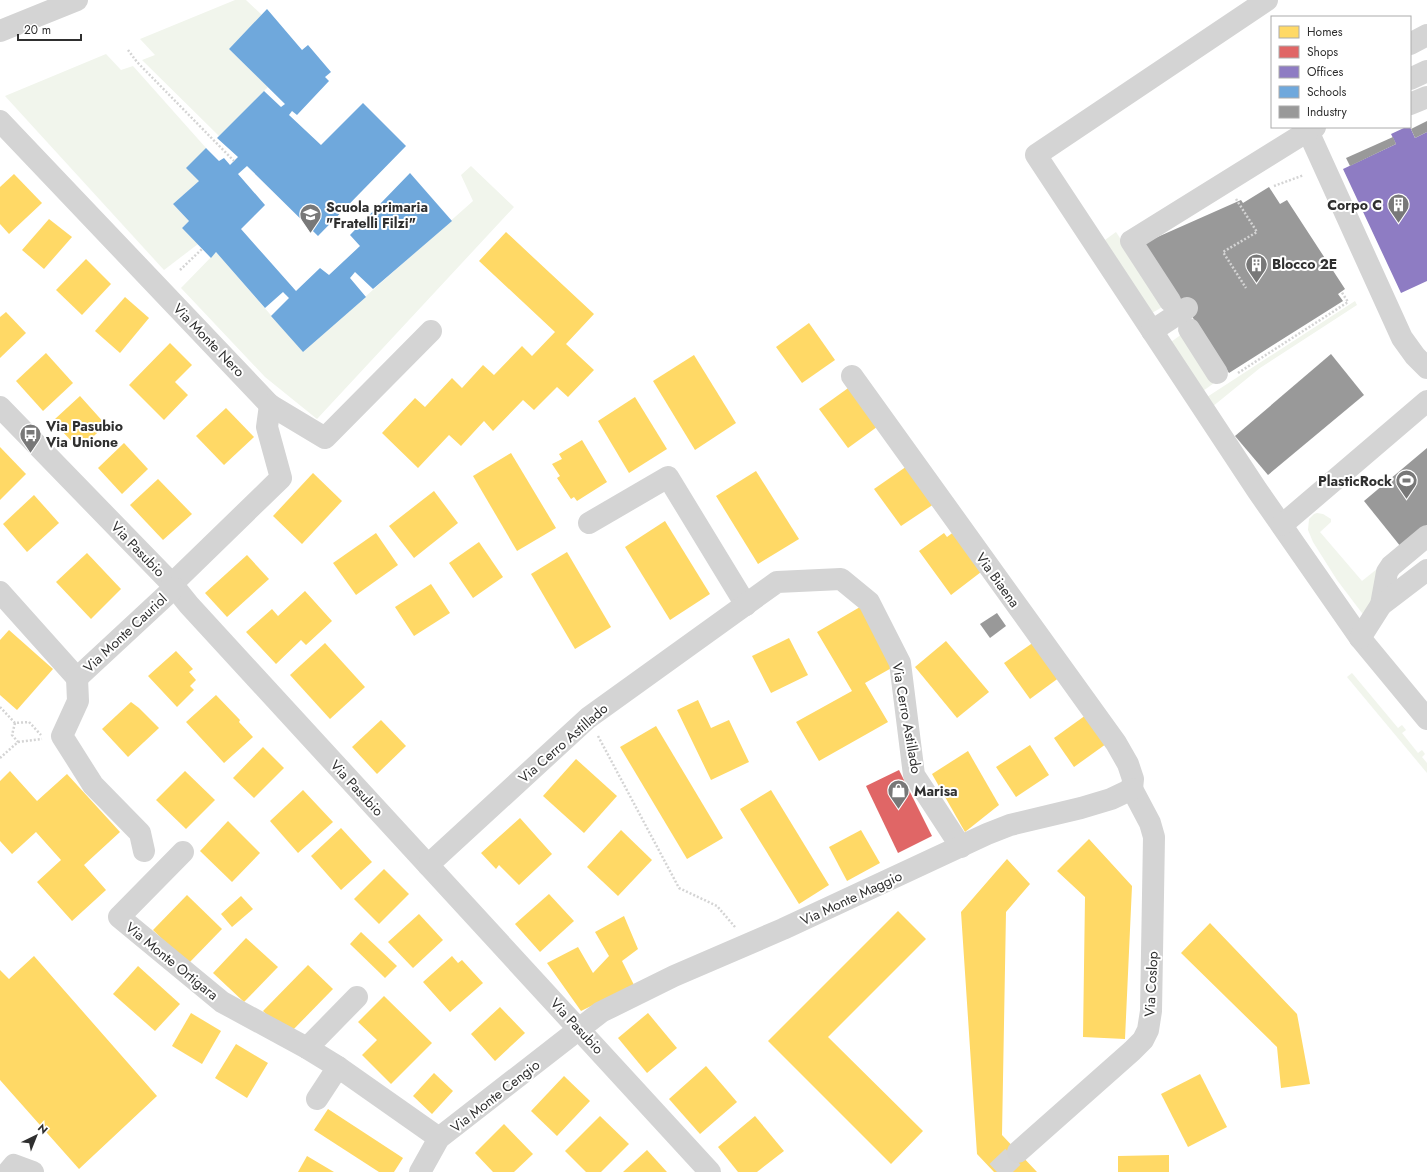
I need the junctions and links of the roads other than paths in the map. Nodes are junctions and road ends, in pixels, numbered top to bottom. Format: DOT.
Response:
graph roads {
  1 [pos="77,0"];
  2 [pos="1267,0"];
  3 [pos="0,31"];
  4 [pos="1427,35"];
  5 [pos="1411,43"];
  6 [pos="1427,71"];
  7 [pos="1411,79"];
  8 [pos="1427,96"];
  9 [pos="1411,104"];
  10 [pos="0,121"];
  11 [pos="1312,129"];
  12 [pos="1182,313"];
  13 [pos="1157,329"];
  14 [pos="431,331"];
  15 [pos="1427,368"];
  16 [pos="1227,373"];
  17 [pos="852,376"];
  18 [pos="1427,401"];
  19 [pos="270,405"];
  20 [pos="0,407"];
  21 [pos="589,523"];
  22 [pos="1282,525"];
  23 [pos="1427,536"];
  24 [pos="1427,570"];
  25 [pos="173,586"];
  26 [pos="0,592"];
  27 [pos="746,605"];
  28 [pos="1381,605"];
  29 [pos="1360,638"];
  30 [pos="77,678"];
  31 [pos="1427,720"];
  32 [pos="1132,789"];
  33 [pos="961,847"];
  34 [pos="144,851"];
  35 [pos="183,852"];
  36 [pos="428,865"];
  37 [pos="357,997"];
  38 [pos="580,1029"];
  39 [pos="307,1048"];
  40 [pos="338,1067"];
  41 [pos="316,1099"];
  42 [pos="439,1138"];
  43 [pos="1018,1152"];
  44 [pos="8,1172"];
  45 [pos="33,1172"];
  46 [pos="420,1172"];
  47 [pos="710,1172"];
  1 -- 3 [label="street"];
  2 -- 13 [label="street"];
  4 -- 5 [label="street"];
  6 -- 7 [label="street"];
  8 -- 9 [label="street"];
  10 -- 19 [label="street, Via Monte Nero"];
  11 -- 12 [label="street"];
  11 -- 15 [label="street"];
  12 -- 13 [label="street"];
  12 -- 16 [label="street"];
  13 -- 22 [label="street"];
  14 -- 19 [label="street, Via Monte Nero"];
  17 -- 32 [label="street, Via Biaena"];
  18 -- 22 [label="street"];
  19 -- 25 [label="street"];
  20 -- 25 [label="street, Via Pasubio"];
  21 -- 27 [label="street"];
  22 -- 29 [label="street"];
  23 -- 28 [label="street"];
  24 -- 28 [label="street"];
  25 -- 30 [label="street, Via Monte Cauriol"];
  25 -- 36 [label="street, Via Pasubio"];
  26 -- 30 [label="street, Via Monte Cauriol"];
  27 -- 33 [label="street, Via Cerro Astillado"];
  27 -- 36 [label="street, Via Cerro Astillado"];
  28 -- 29 [label="street"];
  29 -- 31 [label="street"];
  30 -- 34 [label="street, Via Monte Cauriol"];
  32 -- 33 [label="street, Via Monte Maggio"];
  32 -- 43 [label="street, Via Coslop"];
  33 -- 38 [label="street, Via Monte Maggio"];
  35 -- 39 [label="street, Via Monte Ortigara"];
  36 -- 38 [label="street, Via Pasubio"];
  37 -- 39 [label="street"];
  38 -- 42 [label="street, Via Monte Cengio"];
  38 -- 47 [label="street, Via Pasubio"];
  39 -- 40 [label="street, Via Monte Ortigara"];
  40 -- 41 [label="street"];
  40 -- 42 [label="street, Via Monte Ortigara"];
  42 -- 46 [label="street, Via Monte Cengio"];
  44 -- 45 [label="street"];
}
